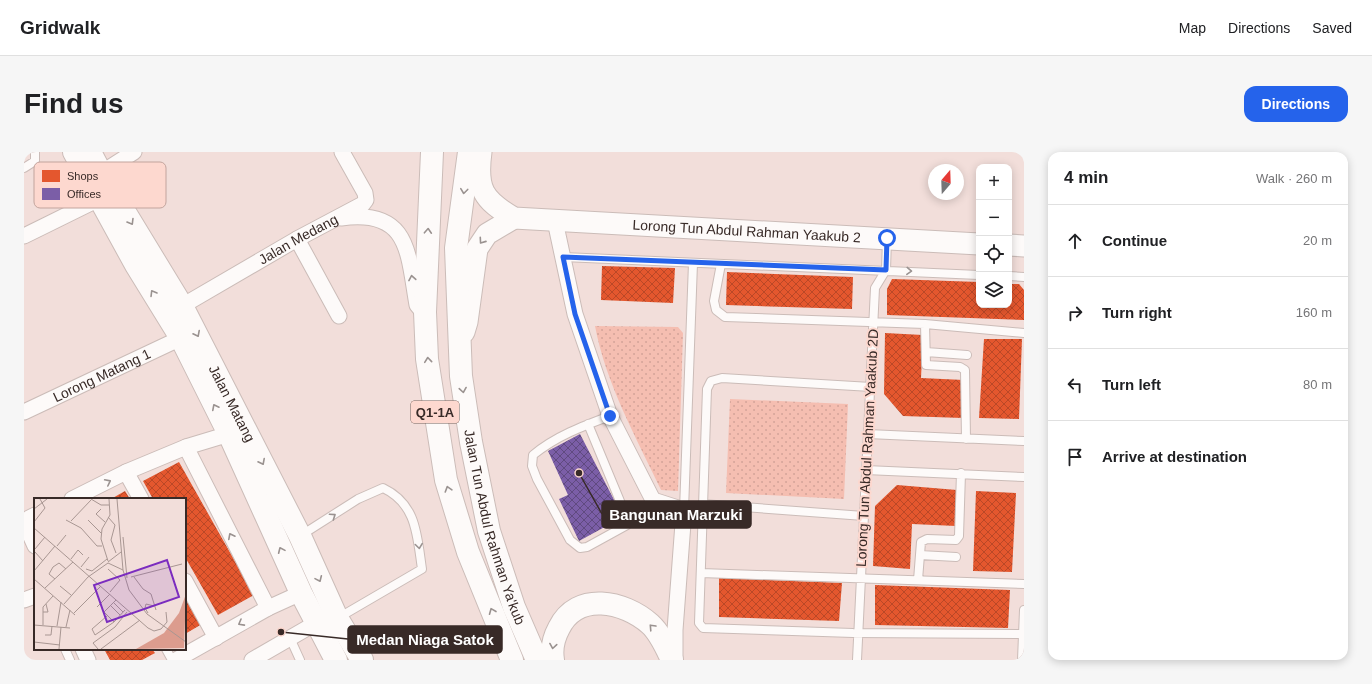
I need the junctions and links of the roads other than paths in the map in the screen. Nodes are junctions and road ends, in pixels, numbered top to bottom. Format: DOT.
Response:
graph roads {
  1 [pos="34,152"];
  2 [pos="74,152"];
  3 [pos="90,152"];
  4 [pos="134,152"];
  5 [pos="342,152"];
  6 [pos="432,152"];
  7 [pos="469,152"];
  8 [pos="481,152"];
  9 [pos="79,162"];
  10 [pos="95,162"];
  11 [pos="118,162"];
  12 [pos="24,168"];
  13 [pos="81,208"];
  14 [pos="104,208"];
  15 [pos="122,208"];
  16 [pos="514,218"];
  17 [pos="332,220"];
  18 [pos="555,221"];
  19 [pos="24,236"];
  20 [pos="887,238"];
  21 [pos="297,239"];
  22 [pos="976,244"];
  23 [pos="1012,245"];
  24 [pos="1024,246"];
  25 [pos="563,257"];
  26 [pos="693,263"];
  27 [pos="721,264"];
  28 [pos="886,270"];
  29 [pos="976,275"];
  30 [pos="1012,276"];
  31 [pos="1024,277"];
  32 [pos="182,306"];
  33 [pos="425,312"];
  34 [pos="339,316"];
  35 [pos="873,323"];
  36 [pos="925,324"];
  37 [pos="1024,333"];
  38 [pos="181,338"];
  39 [pos="459,346"];
  40 [pos="926,352"];
  41 [pos="967,355"];
  42 [pos="871,387"];
  43 [pos="24,412"];
  44 [pos="610,416"];
  45 [pos="588,424"];
  46 [pos="229,434"];
  47 [pos="868,434"];
  48 [pos="966,439"];
  49 [pos="1024,441"];
  50 [pos="186,447"];
  51 [pos="866,470"];
  52 [pos="126,472"];
  53 [pos="961,473"];
  54 [pos="1024,477"];
  55 [pos="79,498"];
  56 [pos="140,498"];
  57 [pos="702,504"];
  58 [pos="684,510"];
  59 [pos="34,516"];
  60 [pos="864,516"];
  61 [pos="300,536"];
  62 [pos="34,544"];
  63 [pos="920,555"];
  64 [pos="956,557"];
  65 [pos="701,573"];
  66 [pos="859,578"];
  67 [pos="918,580"];
  68 [pos="186,583"];
  69 [pos="1024,584"];
  70 [pos="301,593"];
  71 [pos="34,596"];
  72 [pos="24,600"];
  73 [pos="268,608"];
  74 [pos="1024,610"];
  75 [pos="326,621"];
  76 [pos="675,630"];
  77 [pos="858,632"];
  78 [pos="1023,634"];
  79 [pos="216,638"];
  80 [pos="290,638"];
  81 [pos="65,650"];
  82 [pos="83,650"];
  83 [pos="167,650"];
  84 [pos="70,660"];
  85 [pos="88,660"];
  86 [pos="172,660"];
  87 [pos="176,660"];
  88 [pos="252,660"];
  89 [pos="300,660"];
  90 [pos="336,660"];
  91 [pos="362,660"];
  92 [pos="512,660"];
  93 [pos="537,660"];
  94 [pos="553,660"];
  95 [pos="672,660"];
  96 [pos="675,660"];
  97 [pos="686,660"];
  98 [pos="857,660"];
  99 [pos="1022,660"];
  1 -- 12 [label="lane"];
  2 -- 9 [label="main road, Jalan Matang"];
  3 -- 10 [label="main road, Jalan Matang"];
  4 -- 11 [label="street"];
  5 -- 17 [label="street, Jalan Medang"];
  33 -- 6 [label="main road, Jalan Tun Abdul Rahman Ya'kub / Q1-1A, one-way"];
  7 -- 39 [label="main road, Jalan Tun Abdul Rahman Ya'kub, one-way"];
  8 -- 16 [label="street"];
  13 -- 19 [label="street"];
  38 -- 14 [label="main road, Jalan Matang, one-way"];
  15 -- 32 [label="main road, Jalan Matang, one-way"];
  16 -- 18 [label="street, Lorong Tun Abdul Rahman Yaakub 2"];
  16 -- 39 [label="street, one-way"];
  17 -- 21 [label="street, Jalan Medang"];
  33 -- 17 [label="street, one-way"];
  18 -- 20 [label="street, Lorong Tun Abdul Rahman Yaakub 2"];
  18 -- 25 [label="street"];
  20 -- 22 [label="street, Lorong Tun Abdul Rahman Yaakub 2"];
  20 -- 28 [label="lane, Lorong Tun Abdul Rahman Yaakub 2D"];
  21 -- 32 [label="street, Jalan Medang"];
  21 -- 34 [label="street"];
  23 -- 24 [label="street"];
  25 -- 26 [label="lane"];
  25 -- 44 [label="street"];
  26 -- 27 [label="lane"];
  26 -- 58 [label="lane"];
  27 -- 28 [label="lane"];
  27 -- 35 [label="lane"];
  28 -- 29 [label="lane, one-way"];
  28 -- 35 [label="lane, Lorong Tun Abdul Rahman Yaakub 2D"];
  30 -- 31 [label="lane"];
  32 -- 61 [label="main road, Jalan Matang, one-way"];
  92 -- 33 [label="main road, Jalan Tun Abdul Rahman Ya'kub / Q1-1A, one-way"];
  35 -- 36 [label="lane"];
  35 -- 42 [label="lane, Lorong Tun Abdul Rahman Yaakub 2D"];
  36 -- 37 [label="lane"];
  36 -- 40 [label="lane"];
  38 -- 43 [label="street, Lorong Matang 1"];
  46 -- 38 [label="main road, Jalan Matang, one-way"];
  39 -- 93 [label="main road, Jalan Tun Abdul Rahman Ya'kub, one-way"];
  40 -- 41 [label="lane"];
  40 -- 48 [label="lane"];
  42 -- 47 [label="lane, Lorong Tun Abdul Rahman Yaakub 2D"];
  42 -- 57 [label="lane"];
  44 -- 45 [label="lane"];
  44 -- 58 [label="street"];
  45 -- 45 [label="lane"];
  46 -- 50 [label="street"];
  70 -- 46 [label="main road, Jalan Matang, one-way"];
  47 -- 48 [label="lane"];
  47 -- 51 [label="lane, Lorong Tun Abdul Rahman Yaakub 2D"];
  48 -- 49 [label="lane"];
  50 -- 52 [label="street"];
  73 -- 50 [label="street, one-way"];
  51 -- 53 [label="lane"];
  51 -- 60 [label="lane, Lorong Tun Abdul Rahman Yaakub 2D"];
  55 -- 52 [label="street, one-way"];
  52 -- 56 [label="street"];
  53 -- 54 [label="lane"];
  53 -- 63 [label="lane"];
  57 -- 60 [label="lane"];
  57 -- 65 [label="lane"];
  58 -- 76 [label="street"];
  59 -- 62 [label="street"];
  60 -- 66 [label="lane, Lorong Tun Abdul Rahman Yaakub 2D"];
  61 -- 75 [label="main road, Jalan Matang, one-way"];
  61 -- 75 [label="lane, one-way"];
  63 -- 64 [label="lane"];
  63 -- 67 [label="lane"];
  65 -- 66 [label="lane"];
  65 -- 77 [label="lane"];
  66 -- 67 [label="lane"];
  66 -- 77 [label="lane, Lorong Tun Abdul Rahman Yaakub 2D"];
  67 -- 69 [label="lane"];
  68 -- 79 [label="street"];
  70 -- 73 [label="street"];
  70 -- 75 [label="main road, Jalan Matang"];
  71 -- 72 [label="street"];
  73 -- 79 [label="street, one-way"];
  74 -- 78 [label="lane"];
  75 -- 80 [label="street"];
  75 -- 90 [label="main road, Jalan Matang"];
  75 -- 91 [label="main road, Jalan Matang"];
  76 -- 96 [label="street"];
  76 -- 97 [label="street"];
  77 -- 78 [label="lane"];
  77 -- 98 [label="lane, Lorong Tun Abdul Rahman Yaakub 2D"];
  78 -- 99 [label="lane"];
  79 -- 87 [label="street"];
  80 -- 88 [label="street"];
  80 -- 89 [label="lane"];
  81 -- 84 [label="lane"];
  82 -- 85 [label="street"];
  83 -- 86 [label="lane"];
  95 -- 94 [label="main road, one-way"];
}
